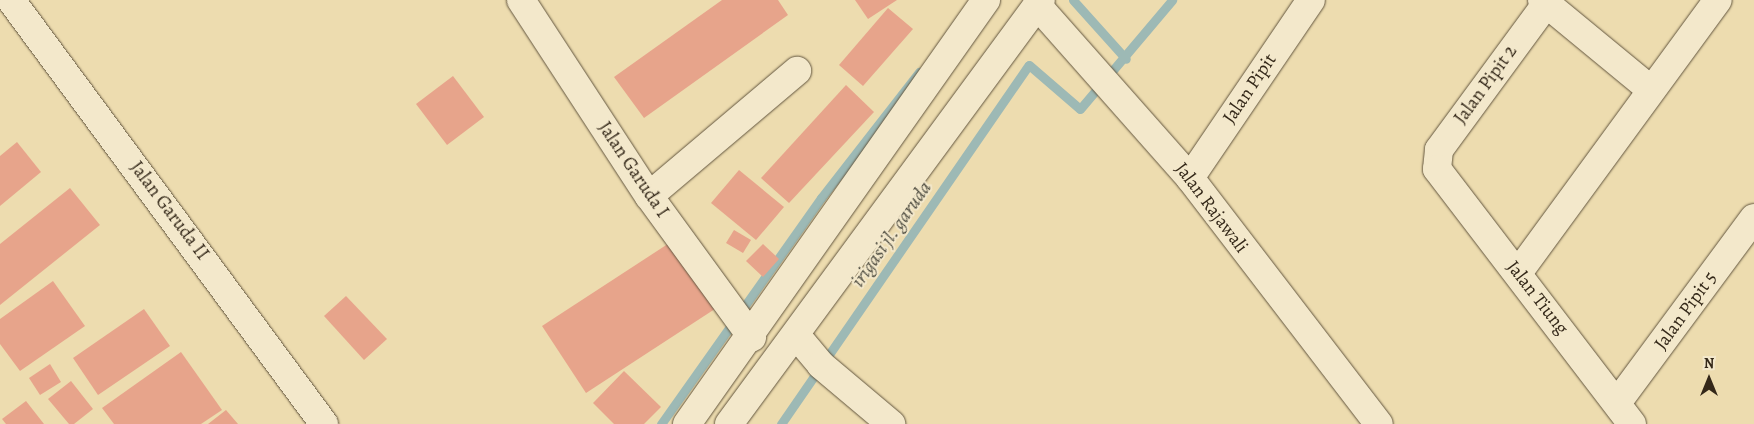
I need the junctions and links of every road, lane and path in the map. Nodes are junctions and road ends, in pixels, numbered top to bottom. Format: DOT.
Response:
graph roads {
  1 [pos="11,0"];
  2 [pos="521,0"];
  3 [pos="986,0"];
  4 [pos="1311,0"];
  5 [pos="1718,0"];
  6 [pos="1546,1"];
  7 [pos="1037,2"];
  8 [pos="797,71"];
  9 [pos="1650,89"];
  10 [pos="1439,174"];
  11 [pos="1190,178"];
  12 [pos="649,196"];
  13 [pos="1754,218"];
  14 [pos="1518,274"];
  15 [pos="796,335"];
  16 [pos="752,337"];
  17 [pos="1625,414"];
  18 [pos="324,424"];
  19 [pos="687,424"];
  20 [pos="729,424"];
  21 [pos="891,424"];
  22 [pos="1379,424"];
  1 -- 18 [label="street, Jalan Garuda II"];
  2 -- 12 [label="street, Jalan Garuda I"];
  3 -- 16 [label="street"];
  4 -- 11 [label="street, Jalan Pipit"];
  5 -- 9 [label="street"];
  6 -- 9 [label="street"];
  6 -- 10 [label="street, Jalan Pipit 2"];
  7 -- 11 [label="street, Jalan Rajawali"];
  7 -- 15 [label="street"];
  8 -- 12 [label="street"];
  9 -- 14 [label="street"];
  10 -- 14 [label="street, Jalan Tiung"];
  11 -- 22 [label="street, Jalan Rajawali"];
  12 -- 16 [label="street, Jalan Garuda I"];
  13 -- 17 [label="street, Jalan Pipit 5"];
  14 -- 17 [label="street, Jalan Tiung"];
  15 -- 20 [label="street"];
  15 -- 21 [label="street"];
  16 -- 19 [label="street"];
}
